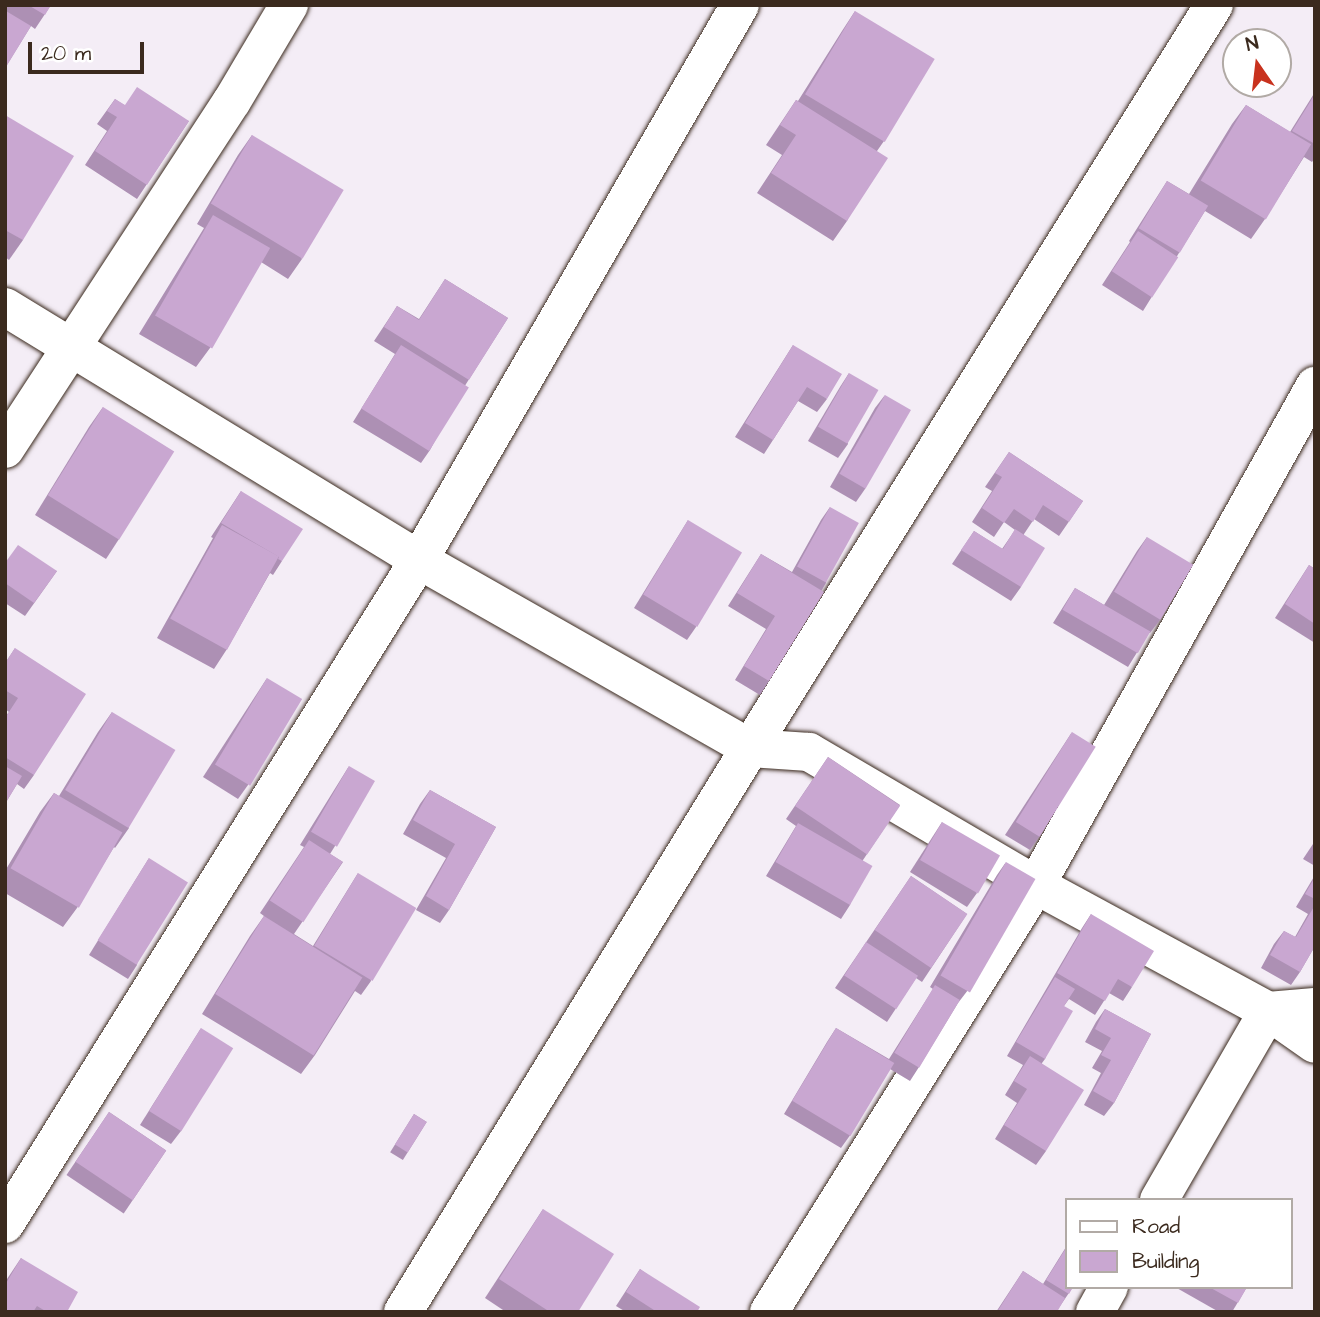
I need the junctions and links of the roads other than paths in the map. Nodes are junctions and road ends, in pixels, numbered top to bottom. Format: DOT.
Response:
graph roads {
  1 [pos="289,5"];
  2 [pos="740,5"];
  3 [pos="1214,5"];
  4 [pos="5,307"];
  5 [pos="71,345"];
  6 [pos="1315,386"];
  7 [pos="5,449"];
  8 [pos="419,560"];
  9 [pos="750,748"];
  10 [pos="1035,885"];
  11 [pos="1315,1007"];
  12 [pos="1268,1011"];
  13 [pos="1315,1044"];
  14 [pos="1160,1198"];
  15 [pos="5,1224"];
  16 [pos="1108,1289"];
  17 [pos="403,1312"];
  18 [pos="769,1312"];
  19 [pos="1095,1312"];
  1 -- 5 [label="street"];
  2 -- 8 [label="street"];
  3 -- 9 [label="street"];
  4 -- 5 [label="street"];
  5 -- 7 [label="street"];
  5 -- 8 [label="street"];
  6 -- 10 [label="street"];
  8 -- 9 [label="street"];
  8 -- 15 [label="street"];
  9 -- 10 [label="street"];
  9 -- 17 [label="street"];
  10 -- 12 [label="street"];
  10 -- 18 [label="street"];
  11 -- 12 [label="street"];
  12 -- 13 [label="street"];
  12 -- 14 [label="street"];
  16 -- 19 [label="street"];
}
